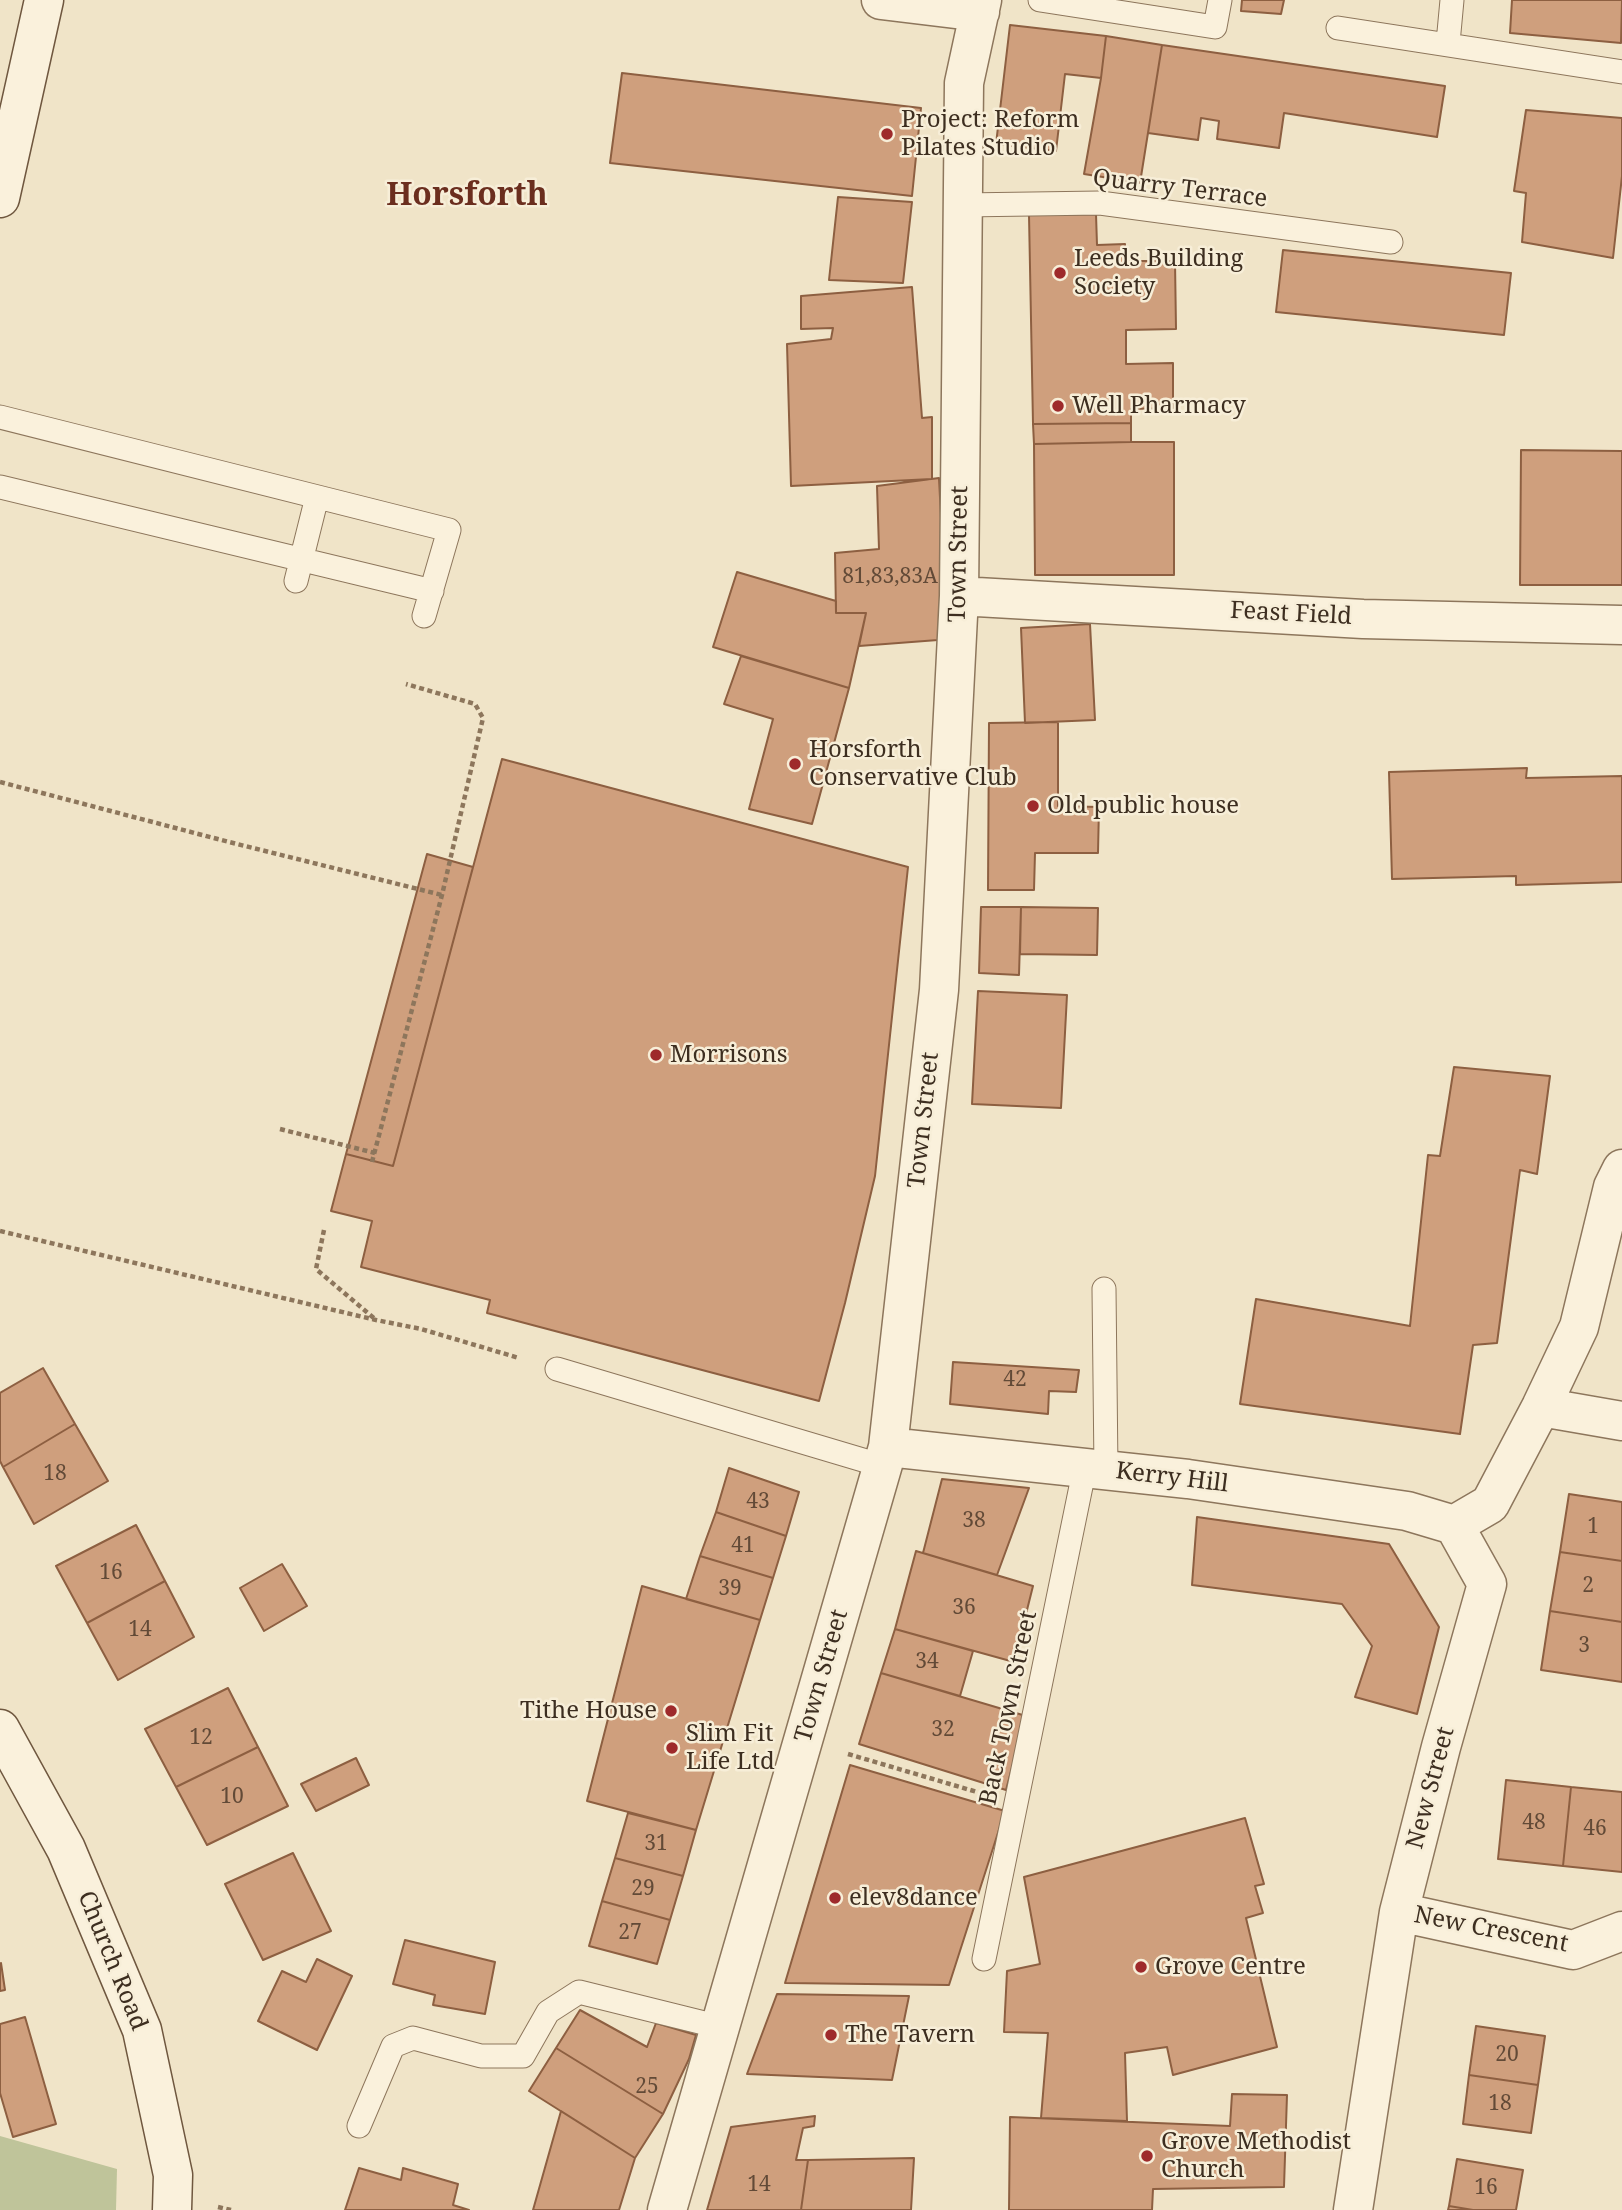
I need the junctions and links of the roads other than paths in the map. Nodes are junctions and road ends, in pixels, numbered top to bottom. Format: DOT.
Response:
graph roads {
  1 [pos="44,0"];
  2 [pos="881,0"];
  3 [pos="1040,0"];
  4 [pos="1220,0"];
  5 [pos="1452,0"];
  6 [pos="981,6"];
  7 [pos="1338,28"];
  8 [pos="1448,43"];
  9 [pos="1622,72"];
  10 [pos="0,198"];
  11 [pos="963,205"];
  12 [pos="1391,242"];
  13 [pos="0,417"];
  14 [pos="0,487"];
  15 [pos="317,497"];
  16 [pos="299,570"];
  17 [pos="432,591"];
  18 [pos="959,596"];
  19 [pos="424,616"];
  20 [pos="1622,625"];
  21 [pos="1617,1178"];
  22 [pos="1104,1289"];
  23 [pos="558,1369"];
  24 [pos="1541,1407"];
  25 [pos="1622,1421"];
  26 [pos="885,1456"];
  27 [pos="1095,1469"];
  28 [pos="1454,1525"];
  29 [pos="0,1729"];
  30 [pos="1399,1912"];
  31 [pos="1622,1931"];
  32 [pos="984,1959"];
  33 [pos="720,2027"];
  34 [pos="359,2126"];
  35 [pos="172,2210"];
  36 [pos="667,2210"];
  37 [pos="1353,2210"];
  1 -- 10 [label="street"];
  2 -- 6 [label="street"];
  3 -- 4 [label="lane"];
  5 -- 8 [label="lane"];
  6 -- 11 [label="street, Town Street"];
  7 -- 8 [label="lane"];
  8 -- 9 [label="lane"];
  11 -- 12 [label="lane, Quarry Terrace"];
  11 -- 18 [label="street, Town Street"];
  13 -- 15 [label="lane"];
  14 -- 16 [label="lane"];
  15 -- 16 [label="lane"];
  15 -- 17 [label="lane"];
  16 -- 17 [label="lane"];
  17 -- 19 [label="lane"];
  18 -- 20 [label="street, Feast Field"];
  18 -- 26 [label="street, Town Street"];
  21 -- 24 [label="street"];
  22 -- 27 [label="lane, Back Town Street"];
  23 -- 26 [label="lane"];
  24 -- 25 [label="street"];
  24 -- 28 [label="street"];
  26 -- 27 [label="street, Kerry Hill"];
  26 -- 33 [label="street, Town Street"];
  27 -- 28 [label="street, Kerry Hill"];
  27 -- 32 [label="lane, Back Town Street"];
  28 -- 30 [label="street, New Street"];
  29 -- 35 [label="street, Church Road"];
  30 -- 31 [label="street, New Crescent"];
  30 -- 37 [label="street, New Street"];
  33 -- 34 [label="lane"];
  33 -- 36 [label="street, Town Street"];
}
